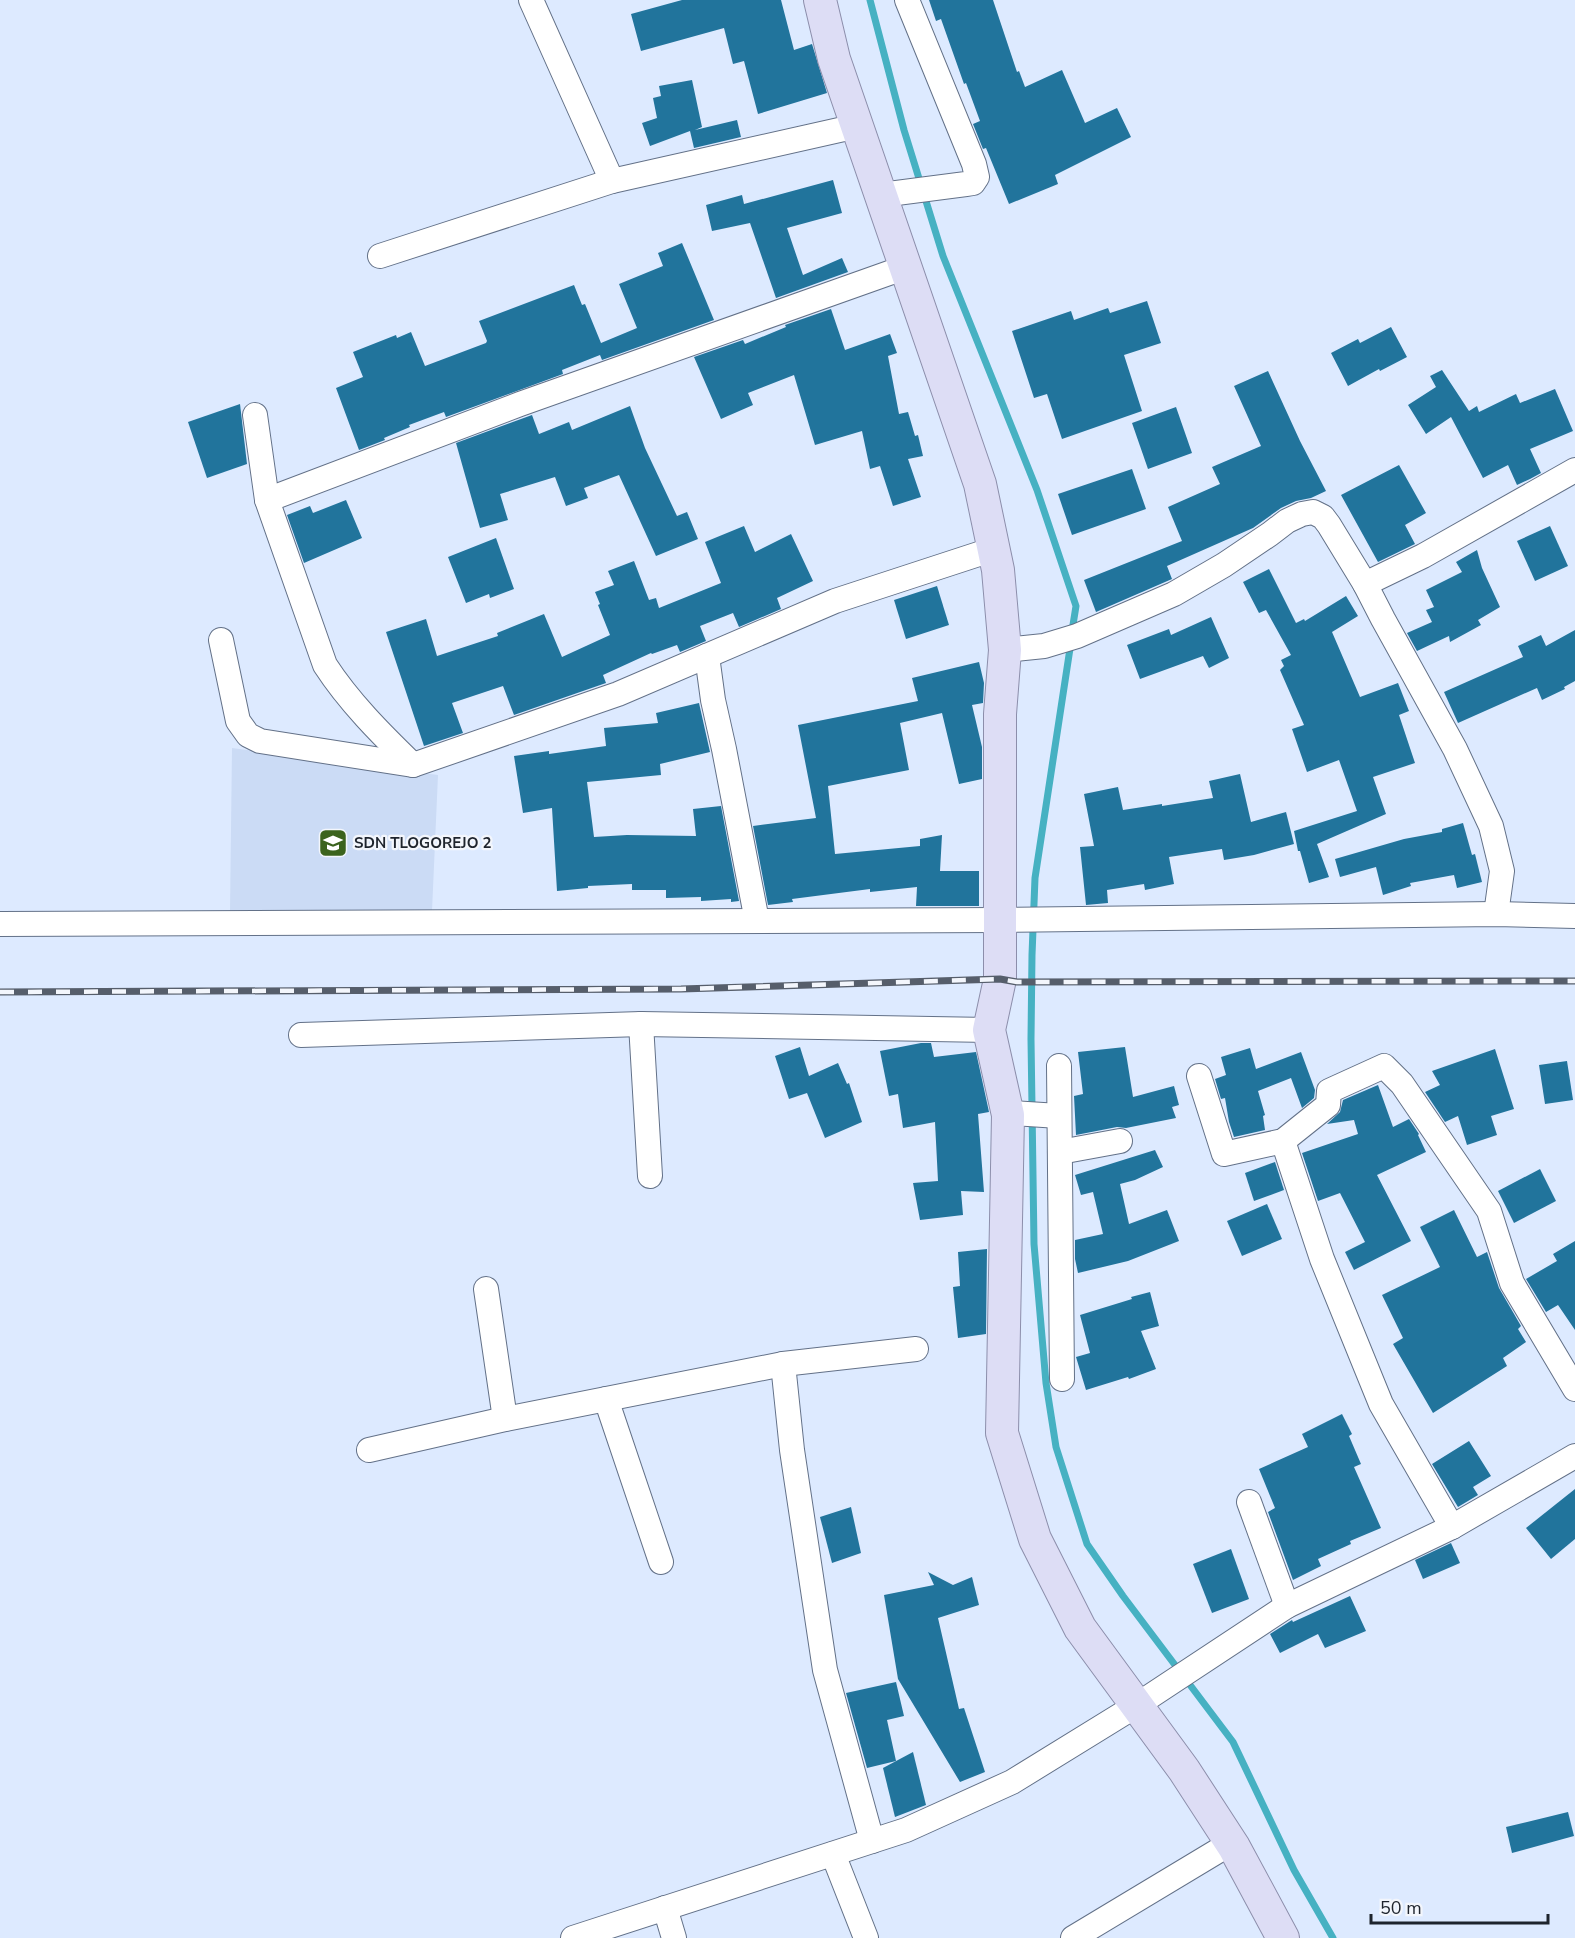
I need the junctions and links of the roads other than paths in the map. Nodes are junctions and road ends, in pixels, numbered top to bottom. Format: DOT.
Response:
graph roads {
  1 [pos="531,0"];
  2 [pos="820,0"];
  3 [pos="908,0"];
  4 [pos="857,126"];
  5 [pos="612,181"];
  6 [pos="893,193"];
  7 [pos="380,256"];
  8 [pos="906,267"];
  9 [pos="255,415"];
  10 [pos="1575,470"];
  11 [pos="267,500"];
  12 [pos="993,549"];
  13 [pos="1365,584"];
  14 [pos="221,640"];
  15 [pos="1005,650"];
  16 [pos="707,656"];
  17 [pos="413,765"];
  18 [pos="1496,914"];
  19 [pos="1575,916"];
  20 [pos="999,920"];
  21 [pos="757,921"];
  22 [pos="0,924"];
  23 [pos="641,1024"];
  24 [pos="989,1030"];
  25 [pos="301,1035"];
  26 [pos="1059,1066"];
  27 [pos="1199,1076"];
  28 [pos="1010,1114"];
  29 [pos="1051,1116"];
  30 [pos="1120,1141"];
  31 [pos="1284,1141"];
  32 [pos="1060,1152"];
  33 [pos="650,1176"];
  34 [pos="486,1289"];
  35 [pos="916,1349"];
  36 [pos="783,1365"];
  37 [pos="1062,1379"];
  38 [pos="1575,1389"];
  39 [pos="606,1399"];
  40 [pos="505,1419"];
  41 [pos="369,1450"];
  42 [pos="1575,1456"];
  43 [pos="1249,1502"];
  44 [pos="1452,1527"];
  45 [pos="661,1562"];
  46 [pos="1287,1606"];
  47 [pos="1147,1697"];
  48 [pos="872,1841"];
  49 [pos="1231,1843"];
  50 [pos="833,1854"];
  51 [pos="665,1908"];
  52 [pos="573,1938"];
  53 [pos="674,1938"];
  54 [pos="866,1938"];
  55 [pos="1072,1938"];
  56 [pos="1283,1938"];
  1 -- 5 [label="street"];
  2 -- 4 [label="main road"];
  3 -- 6 [label="street"];
  4 -- 5 [label="street"];
  4 -- 6 [label="main road"];
  5 -- 7 [label="street"];
  6 -- 8 [label="main road"];
  8 -- 11 [label="street"];
  8 -- 12 [label="main road"];
  9 -- 11 [label="street"];
  10 -- 13 [label="street"];
  11 -- 17 [label="street"];
  12 -- 15 [label="main road"];
  12 -- 16 [label="street"];
  13 -- 15 [label="street"];
  13 -- 18 [label="street"];
  14 -- 17 [label="street"];
  15 -- 20 [label="main road"];
  16 -- 17 [label="street"];
  16 -- 21 [label="street"];
  18 -- 19 [label="street"];
  18 -- 20 [label="street"];
  20 -- 21 [label="street"];
  20 -- 24 [label="main road"];
  21 -- 22 [label="street"];
  23 -- 24 [label="street"];
  23 -- 25 [label="street"];
  23 -- 33 [label="street"];
  24 -- 28 [label="main road"];
  26 -- 29 [label="street"];
  27 -- 31 [label="street"];
  28 -- 29 [label="street"];
  28 -- 47 [label="main road"];
  29 -- 32 [label="street"];
  30 -- 32 [label="street"];
  31 -- 38 [label="street"];
  31 -- 44 [label="street"];
  32 -- 37 [label="street"];
  34 -- 40 [label="street"];
  35 -- 36 [label="street"];
  36 -- 39 [label="street"];
  36 -- 48 [label="street"];
  39 -- 40 [label="street"];
  39 -- 45 [label="street"];
  40 -- 41 [label="street"];
  42 -- 44 [label="street"];
  43 -- 46 [label="street"];
  44 -- 46 [label="street"];
  46 -- 47 [label="street"];
  47 -- 48 [label="street"];
  47 -- 49 [label="main road"];
  48 -- 50 [label="street"];
  49 -- 55 [label="street"];
  49 -- 56 [label="main road"];
  50 -- 51 [label="street"];
  50 -- 54 [label="street"];
  51 -- 52 [label="street"];
  51 -- 53 [label="street"];
}
